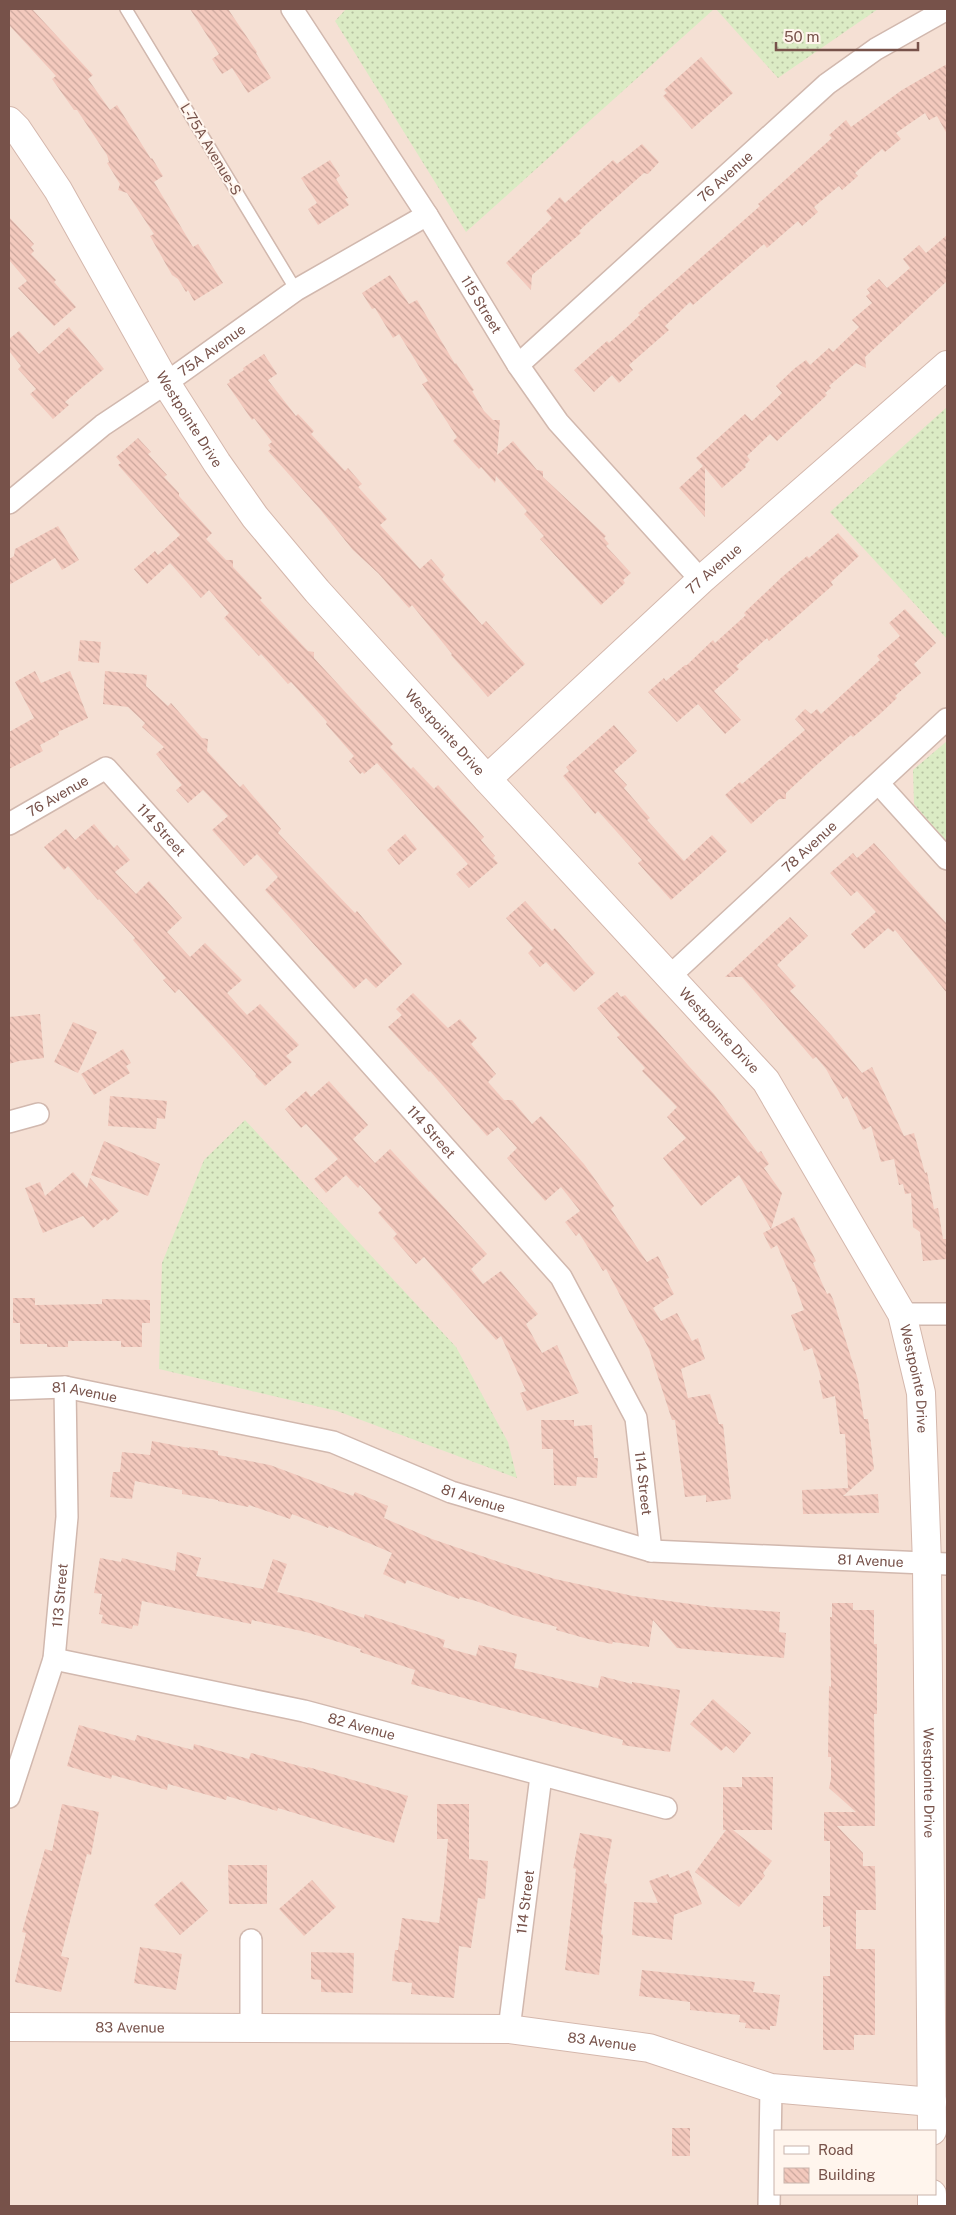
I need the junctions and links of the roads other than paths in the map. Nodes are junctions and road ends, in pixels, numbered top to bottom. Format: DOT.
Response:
graph roads {
  1 [pos="126,9"];
  2 [pos="292,9"];
  3 [pos="947,9"];
  4 [pos="11,129"];
  5 [pos="427,215"];
  6 [pos="296,290"];
  7 [pos="518,365"];
  8 [pos="947,365"];
  9 [pos="166,383"];
  10 [pos="9,502"];
  11 [pos="701,580"];
  12 [pos="947,719"];
  13 [pos="106,768"];
  14 [pos="487,780"];
  15 [pos="879,784"];
  16 [pos="9,824"];
  17 [pos="947,859"];
  18 [pos="670,976"];
  19 [pos="38,1114"];
  20 [pos="9,1122"];
  21 [pos="902,1314"];
  22 [pos="947,1314"];
  23 [pos="64,1388"];
  24 [pos="9,1389"];
  25 [pos="651,1551"];
  26 [pos="937,1564"];
  27 [pos="54,1659"];
  28 [pos="541,1776"];
  29 [pos="9,1797"];
  30 [pos="666,1808"];
  31 [pos="939,1828"];
  32 [pos="251,1940"];
  33 [pos="9,2027"];
  34 [pos="250,2029"];
  35 [pos="509,2029"];
  36 [pos="771,2088"];
  37 [pos="940,2102"];
  38 [pos="932,2130"];
  39 [pos="769,2206"];
  1 -- 6 [label="lane, L-75A Avenue-S"];
  2 -- 5 [label="street, 115 Street"];
  3 -- 7 [label="street, 76 Avenue"];
  4 -- 9 [label="street, Westpointe Drive"];
  5 -- 6 [label="street, 75A Avenue"];
  5 -- 7 [label="street, 115 Street"];
  6 -- 9 [label="street, 75A Avenue"];
  7 -- 11 [label="street, 115 Street"];
  8 -- 11 [label="street, 77 Avenue"];
  9 -- 10 [label="street, 75A Avenue"];
  9 -- 14 [label="street, Westpointe Drive"];
  11 -- 14 [label="street, 77 Avenue"];
  12 -- 15 [label="street, 78 Avenue"];
  13 -- 16 [label="street, 76 Avenue"];
  13 -- 25 [label="street, 114 Street"];
  14 -- 18 [label="street, Westpointe Drive"];
  15 -- 17 [label="street"];
  15 -- 18 [label="street, 78 Avenue"];
  18 -- 21 [label="street, Westpointe Drive"];
  19 -- 20 [label="street"];
  21 -- 22 [label="street"];
  21 -- 26 [label="street, Westpointe Drive"];
  23 -- 24 [label="street, 81 Avenue"];
  23 -- 25 [label="street, 81 Avenue"];
  23 -- 27 [label="street, 113 Street"];
  25 -- 26 [label="street, 81 Avenue"];
  26 -- 31 [label="street, Westpointe Drive"];
  27 -- 28 [label="street, 82 Avenue"];
  27 -- 29 [label="street, 113 Street"];
  28 -- 30 [label="street, 82 Avenue"];
  28 -- 35 [label="street, 114 Street"];
  31 -- 37 [label="street, Westpointe Drive"];
  32 -- 34 [label="street"];
  33 -- 34 [label="street, 83 Avenue"];
  34 -- 35 [label="street, 83 Avenue"];
  35 -- 36 [label="street, 83 Avenue"];
  36 -- 37 [label="street, 83 Avenue"];
  36 -- 39 [label="street"];
  37 -- 38 [label="street, Westpointe Drive"];
}
